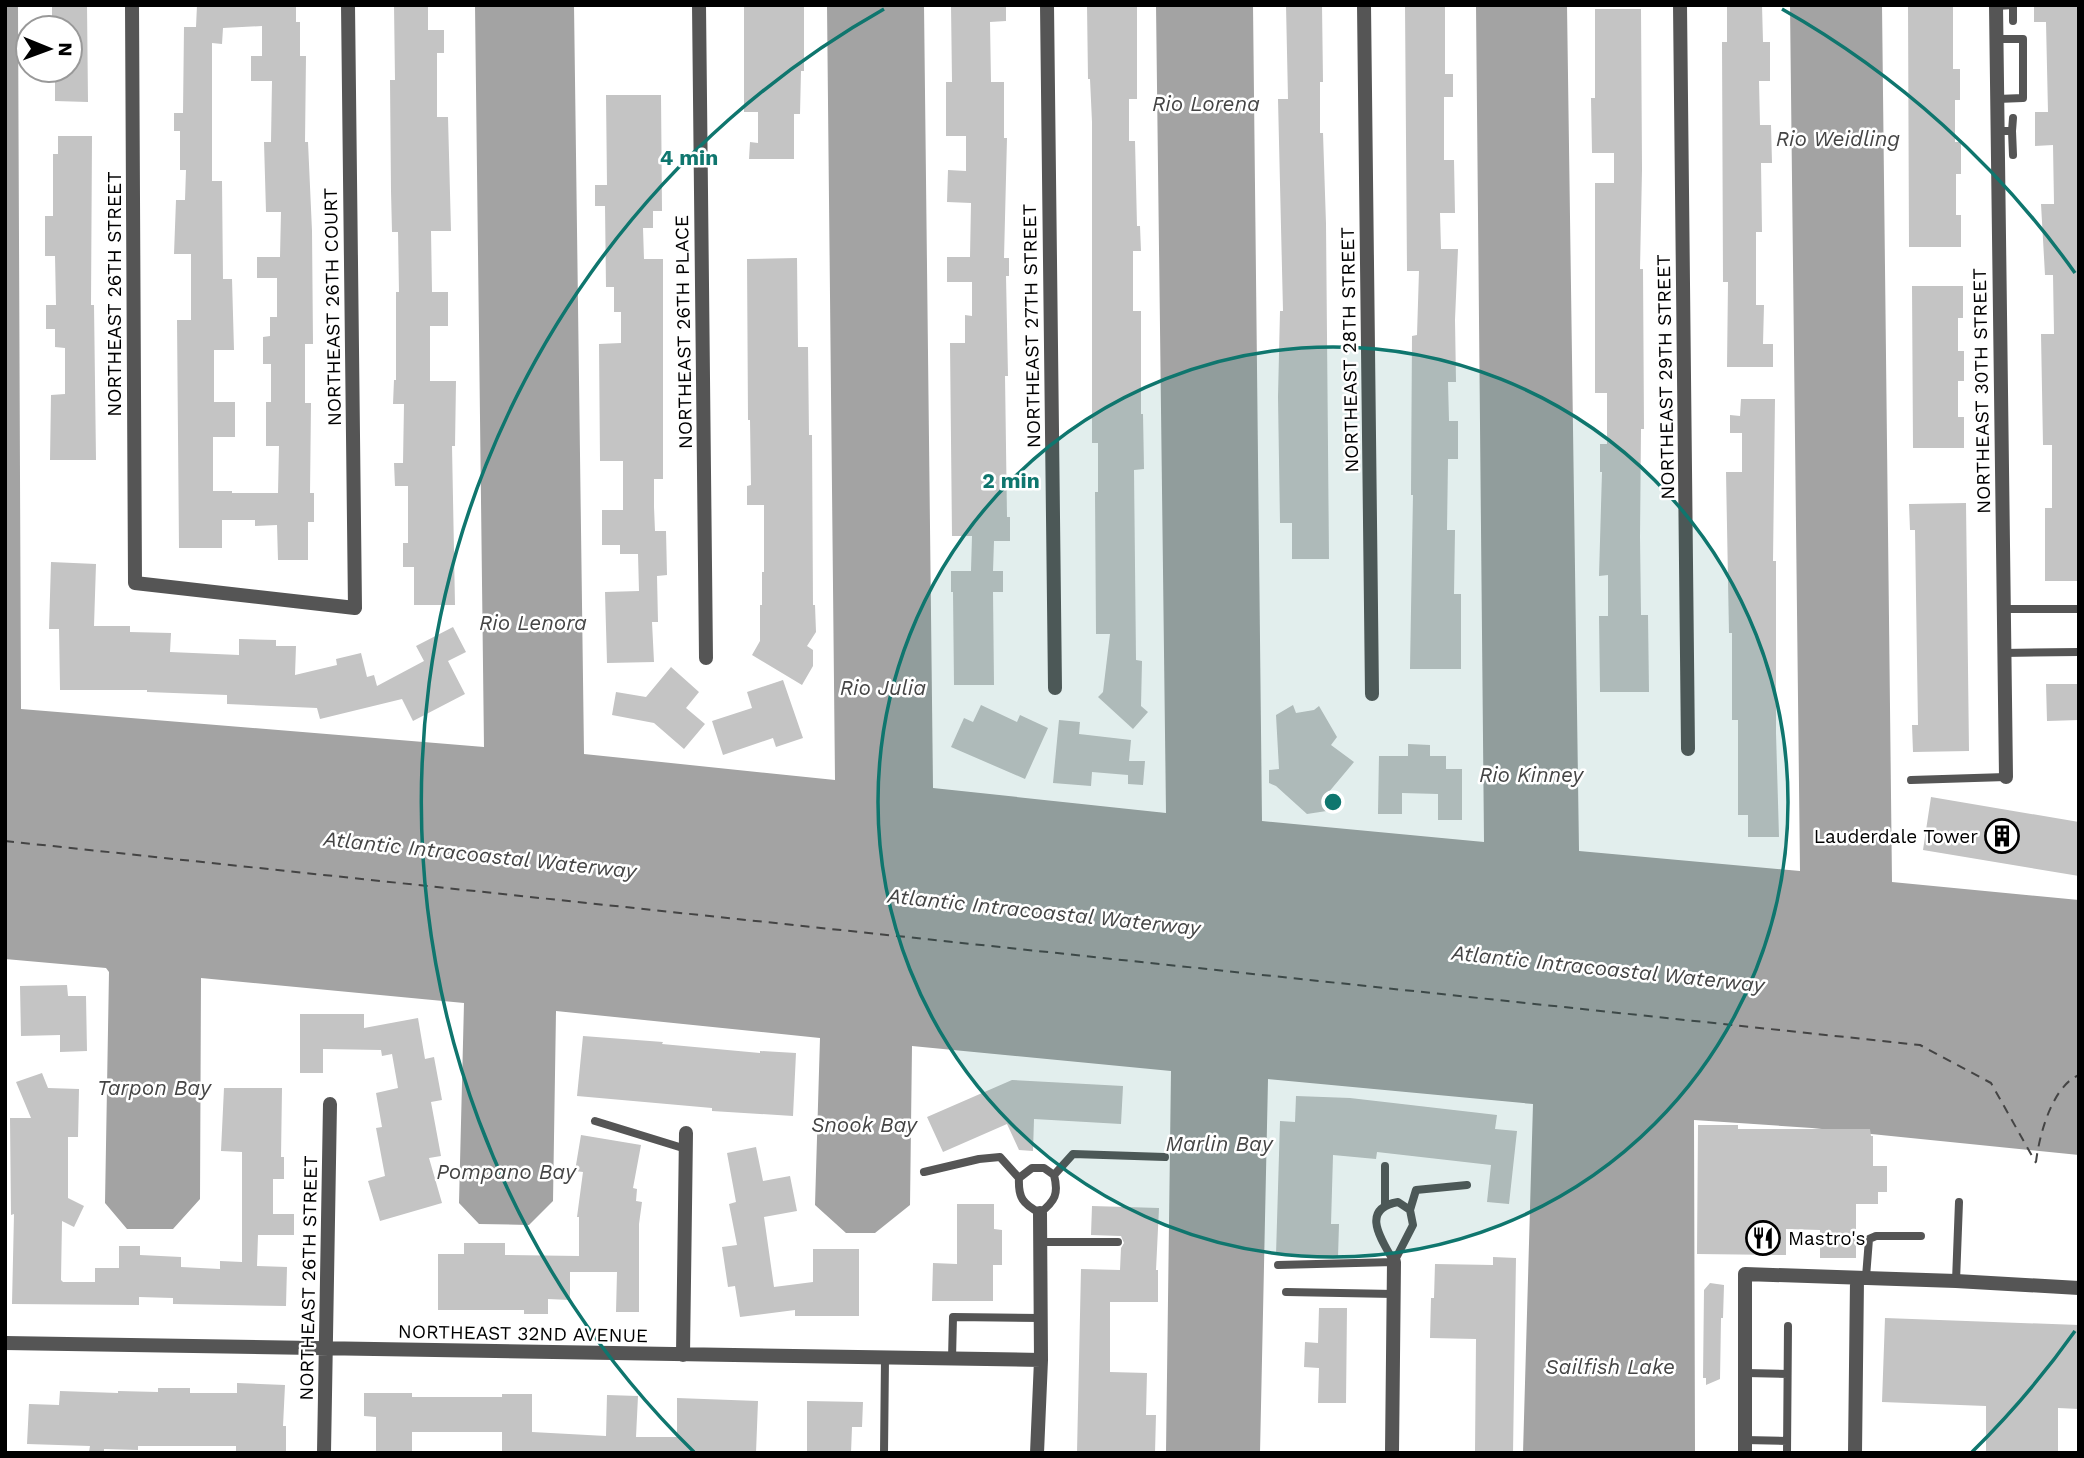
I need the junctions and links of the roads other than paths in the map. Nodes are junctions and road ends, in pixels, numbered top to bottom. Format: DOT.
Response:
graph roads {
  1 [pos="132,5"];
  2 [pos="348,5"];
  3 [pos="699,5"];
  4 [pos="1047,5"];
  5 [pos="1364,5"];
  6 [pos="1680,5"];
  7 [pos="1996,5"];
  8 [pos="2013,5"];
  9 [pos="2013,21"];
  10 [pos="1997,39"];
  11 [pos="1997,99"];
  12 [pos="2013,118"];
  13 [pos="2005,131"];
  14 [pos="2013,155"];
  15 [pos="355,608"];
  16 [pos="2079,608"];
  17 [pos="2003,609"];
  18 [pos="2079,652"];
  19 [pos="2003,653"];
  20 [pos="706,658"];
  21 [pos="1055,688"];
  22 [pos="1372,694"];
  23 [pos="1688,749"];
  24 [pos="2006,777"];
  25 [pos="1911,780"];
  26 [pos="330,1104"];
  27 [pos="595,1121"];
  28 [pos="686,1133"];
  29 [pos="686,1149"];
  30 [pos="1164,1157"];
  31 [pos="1385,1166"];
  32 [pos="924,1172"];
  33 [pos="1055,1175"];
  34 [pos="1019,1178"];
  35 [pos="1467,1185"];
  36 [pos="1959,1202"];
  37 [pos="1385,1204"];
  38 [pos="1410,1210"];
  39 [pos="1040,1213"];
  40 [pos="1921,1236"];
  41 [pos="1040,1242"];
  42 [pos="1118,1242"];
  43 [pos="1394,1262"];
  44 [pos="1278,1265"];
  45 [pos="1862,1278"];
  46 [pos="1956,1281"];
  47 [pos="2079,1288"];
  48 [pos="1286,1292"];
  49 [pos="1394,1294"];
  50 [pos="1041,1318"];
  51 [pos="1788,1326"];
  52 [pos="5,1343"];
  53 [pos="327,1349"];
  54 [pos="683,1355"];
  55 [pos="885,1358"];
  56 [pos="952,1359"];
  57 [pos="1041,1360"];
  58 [pos="1746,1373"];
  59 [pos="1787,1374"];
  60 [pos="1787,1441"];
  61 [pos="1745,1446"];
  62 [pos="324,1453"];
  63 [pos="884,1453"];
  64 [pos="1037,1453"];
  65 [pos="1392,1453"];
  66 [pos="1787,1453"];
  67 [pos="1855,1453"];
  1 -- 15 [label="street, NORTHEAST 26TH STREET"];
  2 -- 15 [label="street, NORTHEAST 26TH COURT"];
  3 -- 20 [label="street, NORTHEAST 26TH PLACE"];
  4 -- 21 [label="street, NORTHEAST 27TH STREET"];
  5 -- 22 [label="street, NORTHEAST 28TH STREET"];
  6 -- 23 [label="street, NORTHEAST 29TH STREET"];
  7 -- 8 [label="lane"];
  7 -- 10 [label="street, NORTHEAST 30TH STREET"];
  8 -- 9 [label="lane"];
  10 -- 11 [label="street, NORTHEAST 30TH STREET"];
  10 -- 11 [label="lane"];
  11 -- 13 [label="street, NORTHEAST 30TH STREET"];
  12 -- 13 [label="lane"];
  13 -- 14 [label="lane"];
  13 -- 17 [label="street, NORTHEAST 30TH STREET"];
  16 -- 17 [label="lane"];
  17 -- 19 [label="street, NORTHEAST 30TH STREET"];
  18 -- 19 [label="lane"];
  19 -- 24 [label="street, NORTHEAST 30TH STREET"];
  24 -- 25 [label="lane"];
  26 -- 53 [label="street, NORTHEAST 26TH STREET"];
  27 -- 29 [label="lane"];
  28 -- 29 [label="street"];
  29 -- 54 [label="street"];
  30 -- 33 [label="lane"];
  31 -- 37 [label="lane"];
  32 -- 34 [label="lane"];
  33 -- 34 [label="lane"];
  33 -- 39 [label="lane"];
  34 -- 39 [label="lane"];
  35 -- 38 [label="lane"];
  36 -- 46 [label="lane"];
  37 -- 38 [label="lane"];
  37 -- 43 [label="lane"];
  38 -- 43 [label="lane"];
  39 -- 41 [label="street"];
  40 -- 45 [label="lane"];
  41 -- 42 [label="lane"];
  41 -- 50 [label="street"];
  43 -- 44 [label="lane"];
  43 -- 49 [label="street"];
  45 -- 46 [label="street"];
  45 -- 58 [label="street"];
  45 -- 67 [label="street"];
  46 -- 47 [label="street"];
  48 -- 49 [label="lane"];
  49 -- 65 [label="street"];
  50 -- 56 [label="lane"];
  50 -- 57 [label="street"];
  51 -- 59 [label="lane"];
  52 -- 53 [label="street, NORTHEAST 32ND AVENUE"];
  53 -- 54 [label="street, NORTHEAST 32ND AVENUE"];
  53 -- 62 [label="street, NORTHEAST 26TH STREET"];
  54 -- 55 [label="street, NORTHEAST 32ND AVENUE"];
  55 -- 56 [label="street, NORTHEAST 32ND AVENUE"];
  55 -- 63 [label="lane"];
  56 -- 57 [label="street, NORTHEAST 32ND AVENUE"];
  57 -- 64 [label="street"];
  58 -- 59 [label="lane"];
  58 -- 61 [label="street"];
  59 -- 60 [label="lane"];
  60 -- 61 [label="lane"];
  60 -- 66 [label="lane"];
}
